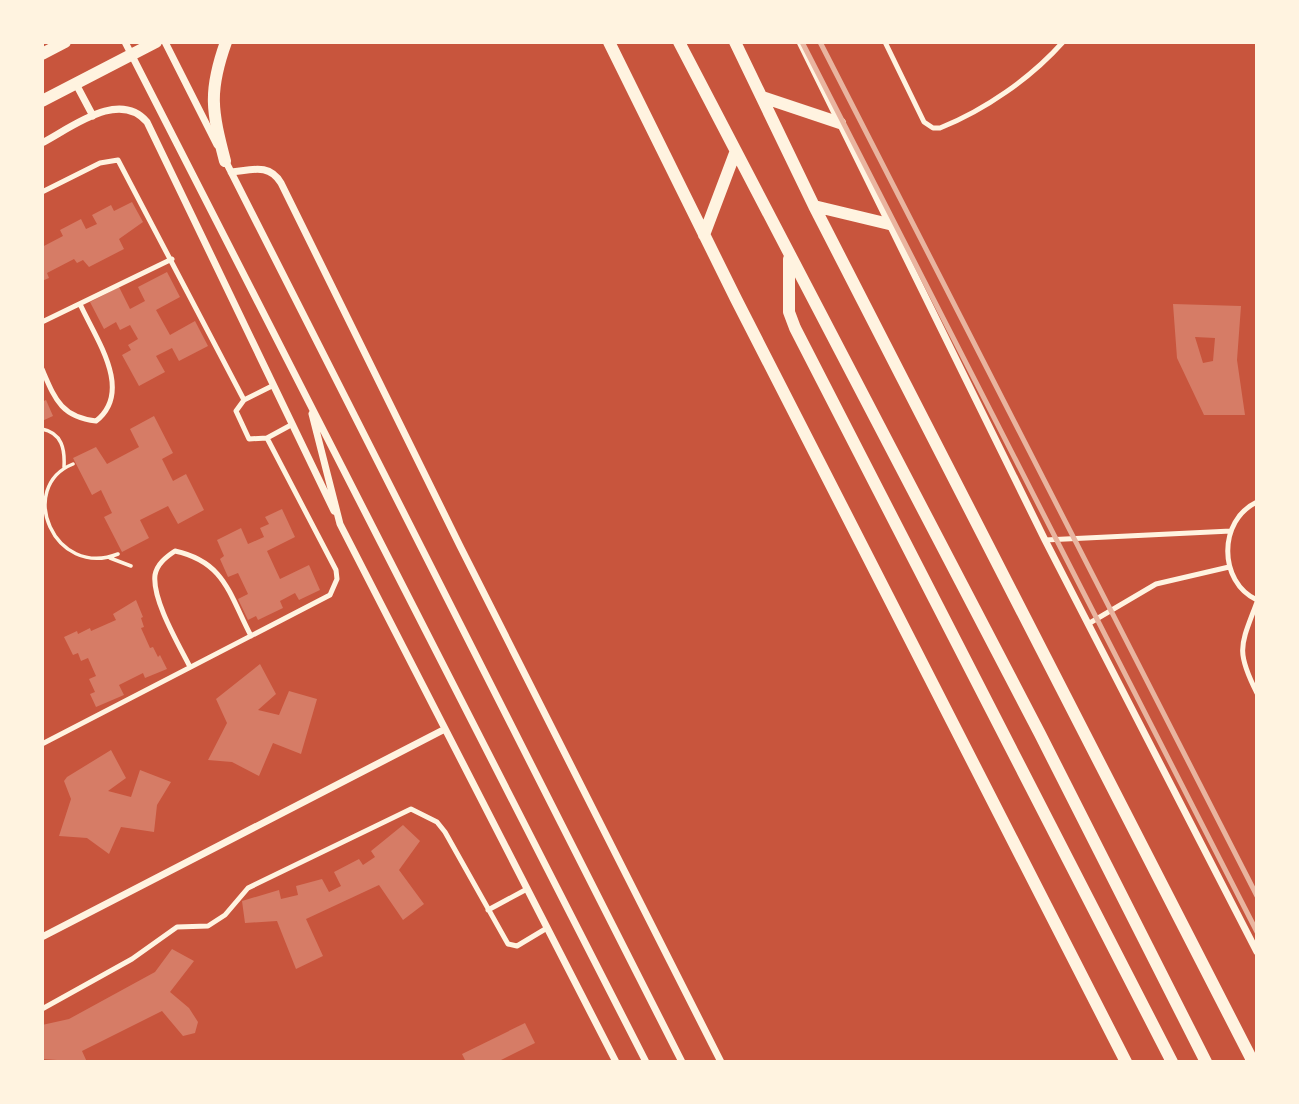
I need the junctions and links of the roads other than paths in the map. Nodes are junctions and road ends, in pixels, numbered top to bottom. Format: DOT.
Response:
graph roads {
  1 [pos="65,42"];
  2 [pos="125,42"];
  3 [pos="156,42"];
  4 [pos="165,42"];
  5 [pos="226,42"];
  6 [pos="609,42"];
  7 [pos="679,42"];
  8 [pos="735,42"];
  9 [pos="800,42"];
  10 [pos="885,42"];
  11 [pos="1063,42"];
  12 [pos="42,54"];
  13 [pos="131,54"];
  14 [pos="76,84"];
  15 [pos="762,97"];
  16 [pos="42,101"];
  17 [pos="93,116"];
  18 [pos="840,122"];
  19 [pos="42,143"];
  20 [pos="735,153"];
  21 [pos="228,167"];
  22 [pos="42,192"];
  23 [pos="814,206"];
  24 [pos="890,224"];
  25 [pos="704,235"];
  26 [pos="789,254"];
  27 [pos="172,259"];
  28 [pos="80,304"];
  29 [pos="42,323"];
  30 [pos="42,369"];
  31 [pos="272,386"];
  32 [pos="244,400"];
  33 [pos="308,400"];
  34 [pos="291,425"];
  35 [pos="267,438"];
  36 [pos="1257,502"];
  37 [pos="340,524"];
  38 [pos="1231,531"];
  39 [pos="1045,540"];
  40 [pos="1229,567"];
  41 [pos="1257,601"];
  42 [pos="1088,624"];
  43 [pos="251,636"];
  44 [pos="190,667"];
  45 [pos="1257,693"];
  46 [pos="445,729"];
  47 [pos="42,744"];
  48 [pos="527,889"];
  49 [pos="488,910"];
  50 [pos="547,928"];
  51 [pos="42,937"];
  52 [pos="1257,952"];
  53 [pos="42,1009"];
  54 [pos="616,1062"];
  55 [pos="646,1062"];
  56 [pos="682,1062"];
  57 [pos="721,1062"];
  58 [pos="1126,1062"];
  59 [pos="1172,1062"];
  60 [pos="1206,1062"];
  61 [pos="1253,1062"];
  1 -- 12 [label="street"];
  2 -- 13 [label="street"];
  3 -- 13 [label="street"];
  4 -- 21 [label="street"];
  5 -- 21 [label="street"];
  6 -- 25 [label="street"];
  7 -- 20 [label="street"];
  8 -- 15 [label="street"];
  9 -- 18 [label="street"];
  10 -- 11 [label="lane"];
  13 -- 14 [label="street"];
  13 -- 33 [label="street"];
  14 -- 16 [label="street"];
  14 -- 17 [label="street"];
  15 -- 18 [label="street"];
  15 -- 23 [label="street"];
  17 -- 19 [label="street"];
  17 -- 31 [label="street"];
  18 -- 24 [label="street"];
  20 -- 25 [label="street"];
  20 -- 26 [label="street"];
  21 -- 56 [label="street"];
  21 -- 57 [label="street"];
  22 -- 27 [label="lane"];
  23 -- 24 [label="street"];
  23 -- 61 [label="street"];
  24 -- 39 [label="street"];
  25 -- 58 [label="street"];
  26 -- 59 [label="street"];
  26 -- 60 [label="street"];
  27 -- 28 [label="lane"];
  27 -- 32 [label="lane"];
  28 -- 29 [label="lane"];
  28 -- 30 [label="lane"];
  31 -- 32 [label="lane"];
  31 -- 34 [label="street"];
  32 -- 35 [label="lane"];
  33 -- 37 [label="street"];
  33 -- 55 [label="street"];
  34 -- 35 [label="lane"];
  34 -- 37 [label="street"];
  35 -- 43 [label="lane"];
  36 -- 38 [label="lane"];
  37 -- 46 [label="street"];
  38 -- 39 [label="lane"];
  38 -- 40 [label="lane"];
  39 -- 42 [label="street"];
  40 -- 41 [label="lane"];
  40 -- 42 [label="lane"];
  41 -- 45 [label="lane"];
  42 -- 52 [label="street"];
  43 -- 44 [label="lane"];
  43 -- 44 [label="lane"];
  44 -- 47 [label="lane"];
  46 -- 48 [label="street"];
  46 -- 51 [label="street"];
  48 -- 49 [label="lane"];
  48 -- 50 [label="street"];
  49 -- 50 [label="lane"];
  49 -- 53 [label="lane"];
  50 -- 54 [label="street"];
}
